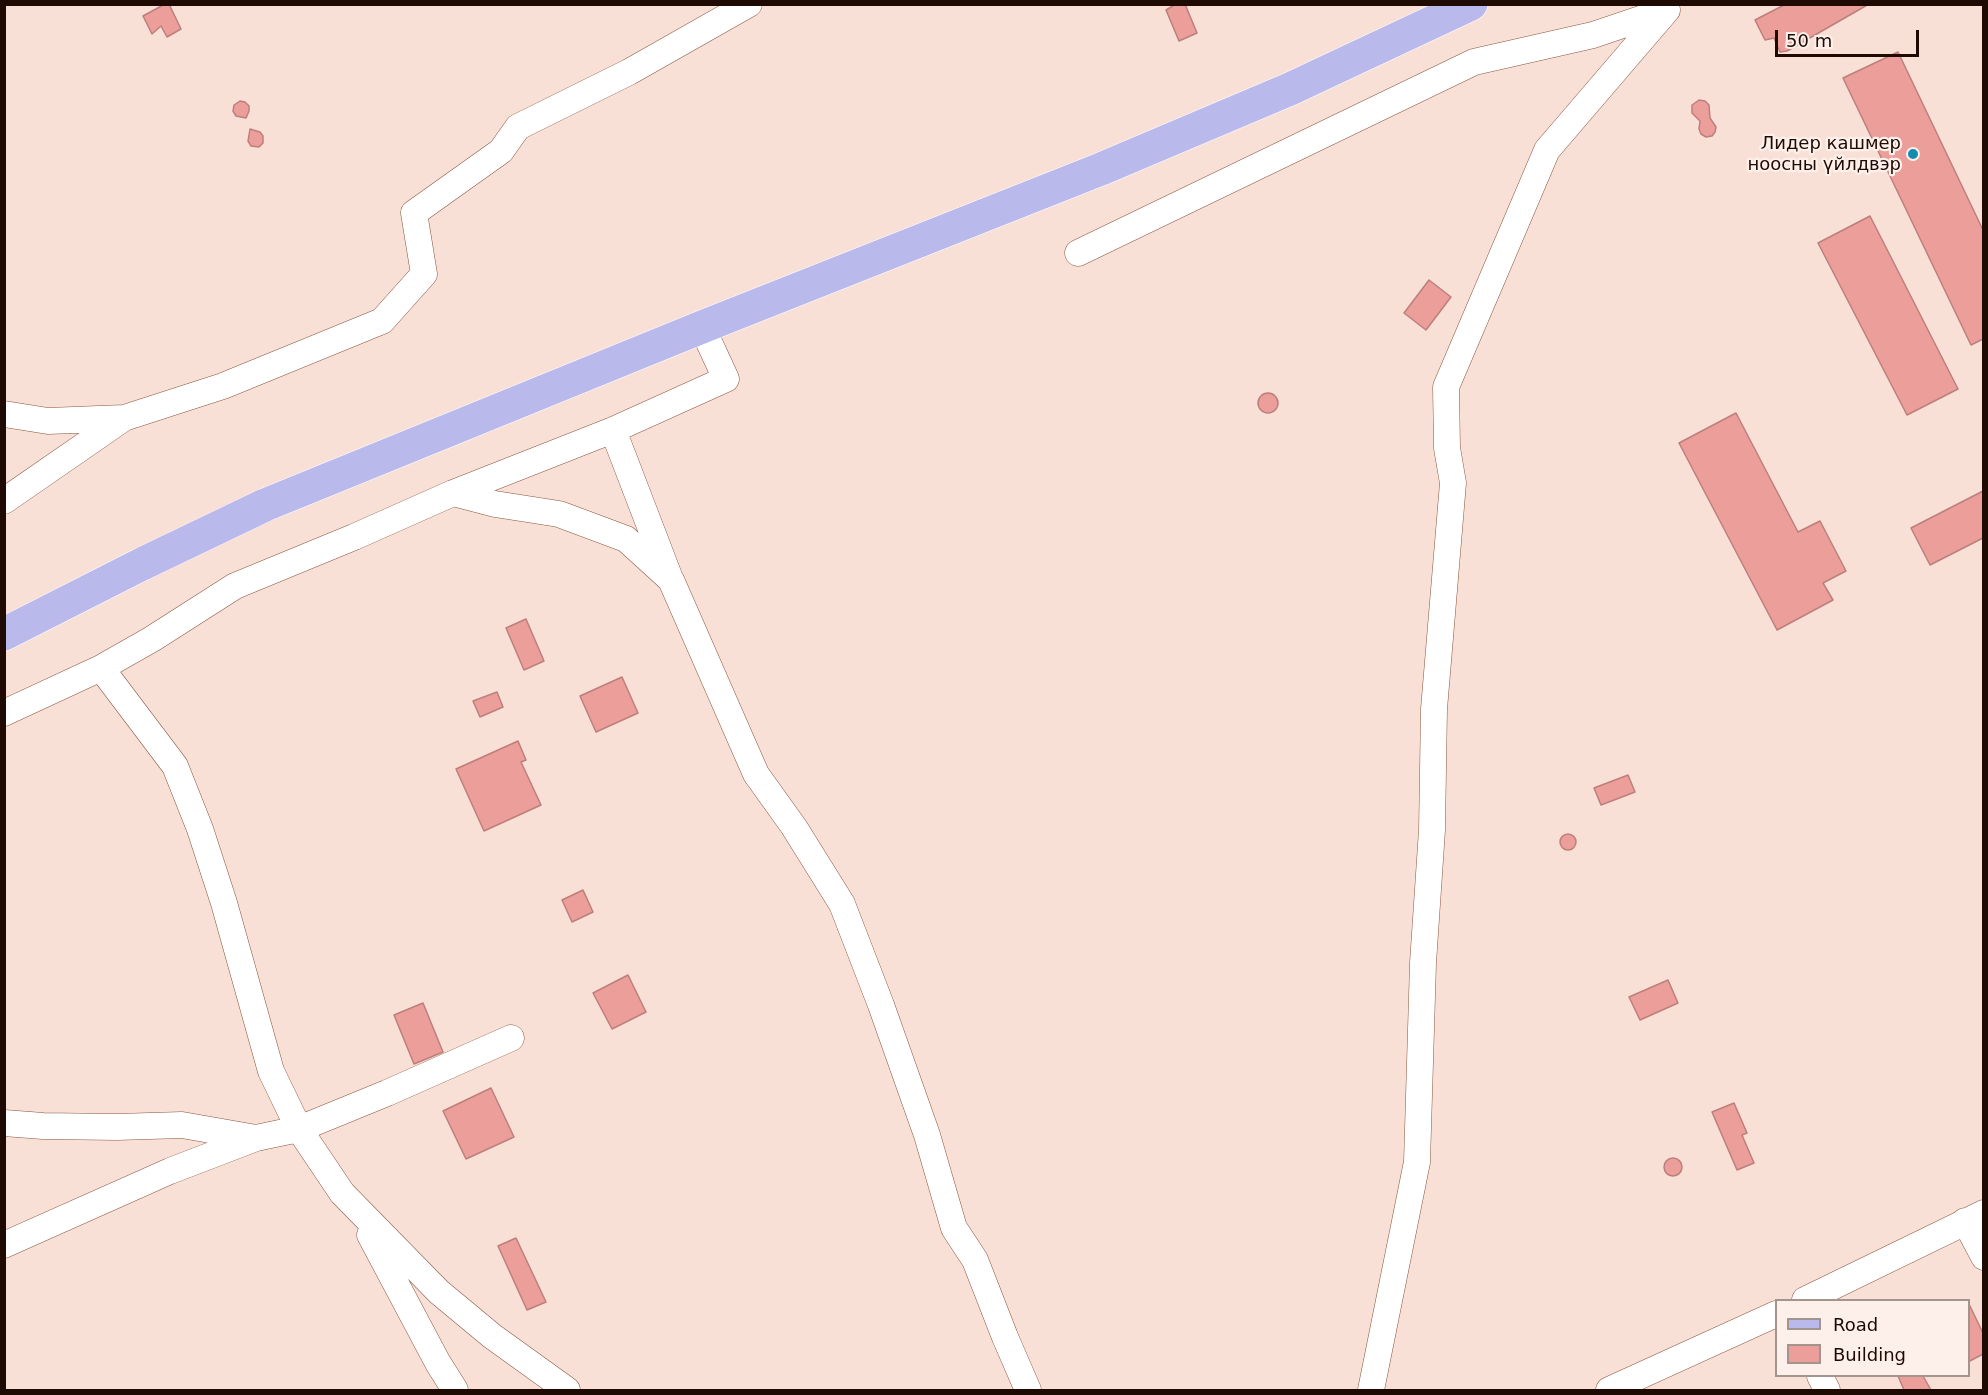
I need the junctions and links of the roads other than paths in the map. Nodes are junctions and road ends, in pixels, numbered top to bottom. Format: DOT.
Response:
graph roads {
  1 [pos="749,4"];
  2 [pos="1471,4"];
  3 [pos="1671,7"];
  4 [pos="1078,253"];
  5 [pos="702,327"];
  6 [pos="4,414"];
  7 [pos="124,418"];
  8 [pos="613,430"];
  9 [pos="453,493"];
  10 [pos="4,501"];
  11 [pos="671,580"];
  12 [pos="4,634"];
  13 [pos="101,668"];
  14 [pos="4,714"];
  15 [pos="512,1038"];
  16 [pos="4,1123"];
  17 [pos="299,1129"];
  18 [pos="256,1138"];
  19 [pos="358,1211"];
  20 [pos="1974,1217"];
  21 [pos="4,1245"];
  22 [pos="1983,1257"];
  23 [pos="1807,1299"];
  24 [pos="1775,1314"];
  25 [pos="455,1390"];
  26 [pos="567,1390"];
  27 [pos="1028,1390"];
  28 [pos="1371,1390"];
  29 [pos="1609,1390"];
  1 -- 7 [label="street"];
  2 -- 5 [label="main road"];
  3 -- 4 [label="street"];
  3 -- 28 [label="street"];
  5 -- 8 [label="street"];
  5 -- 12 [label="main road"];
  6 -- 7 [label="street"];
  7 -- 10 [label="street"];
  8 -- 9 [label="street"];
  8 -- 11 [label="street"];
  9 -- 11 [label="street"];
  9 -- 13 [label="street"];
  11 -- 27 [label="street"];
  13 -- 14 [label="street"];
  13 -- 17 [label="street"];
  15 -- 17 [label="street"];
  16 -- 18 [label="street"];
  17 -- 18 [label="street"];
  17 -- 19 [label="street"];
  18 -- 21 [label="street"];
  19 -- 25 [label="street"];
  19 -- 26 [label="street"];
  20 -- 22 [label="street"];
  20 -- 23 [label="street"];
  24 -- 29 [label="street"];
}
